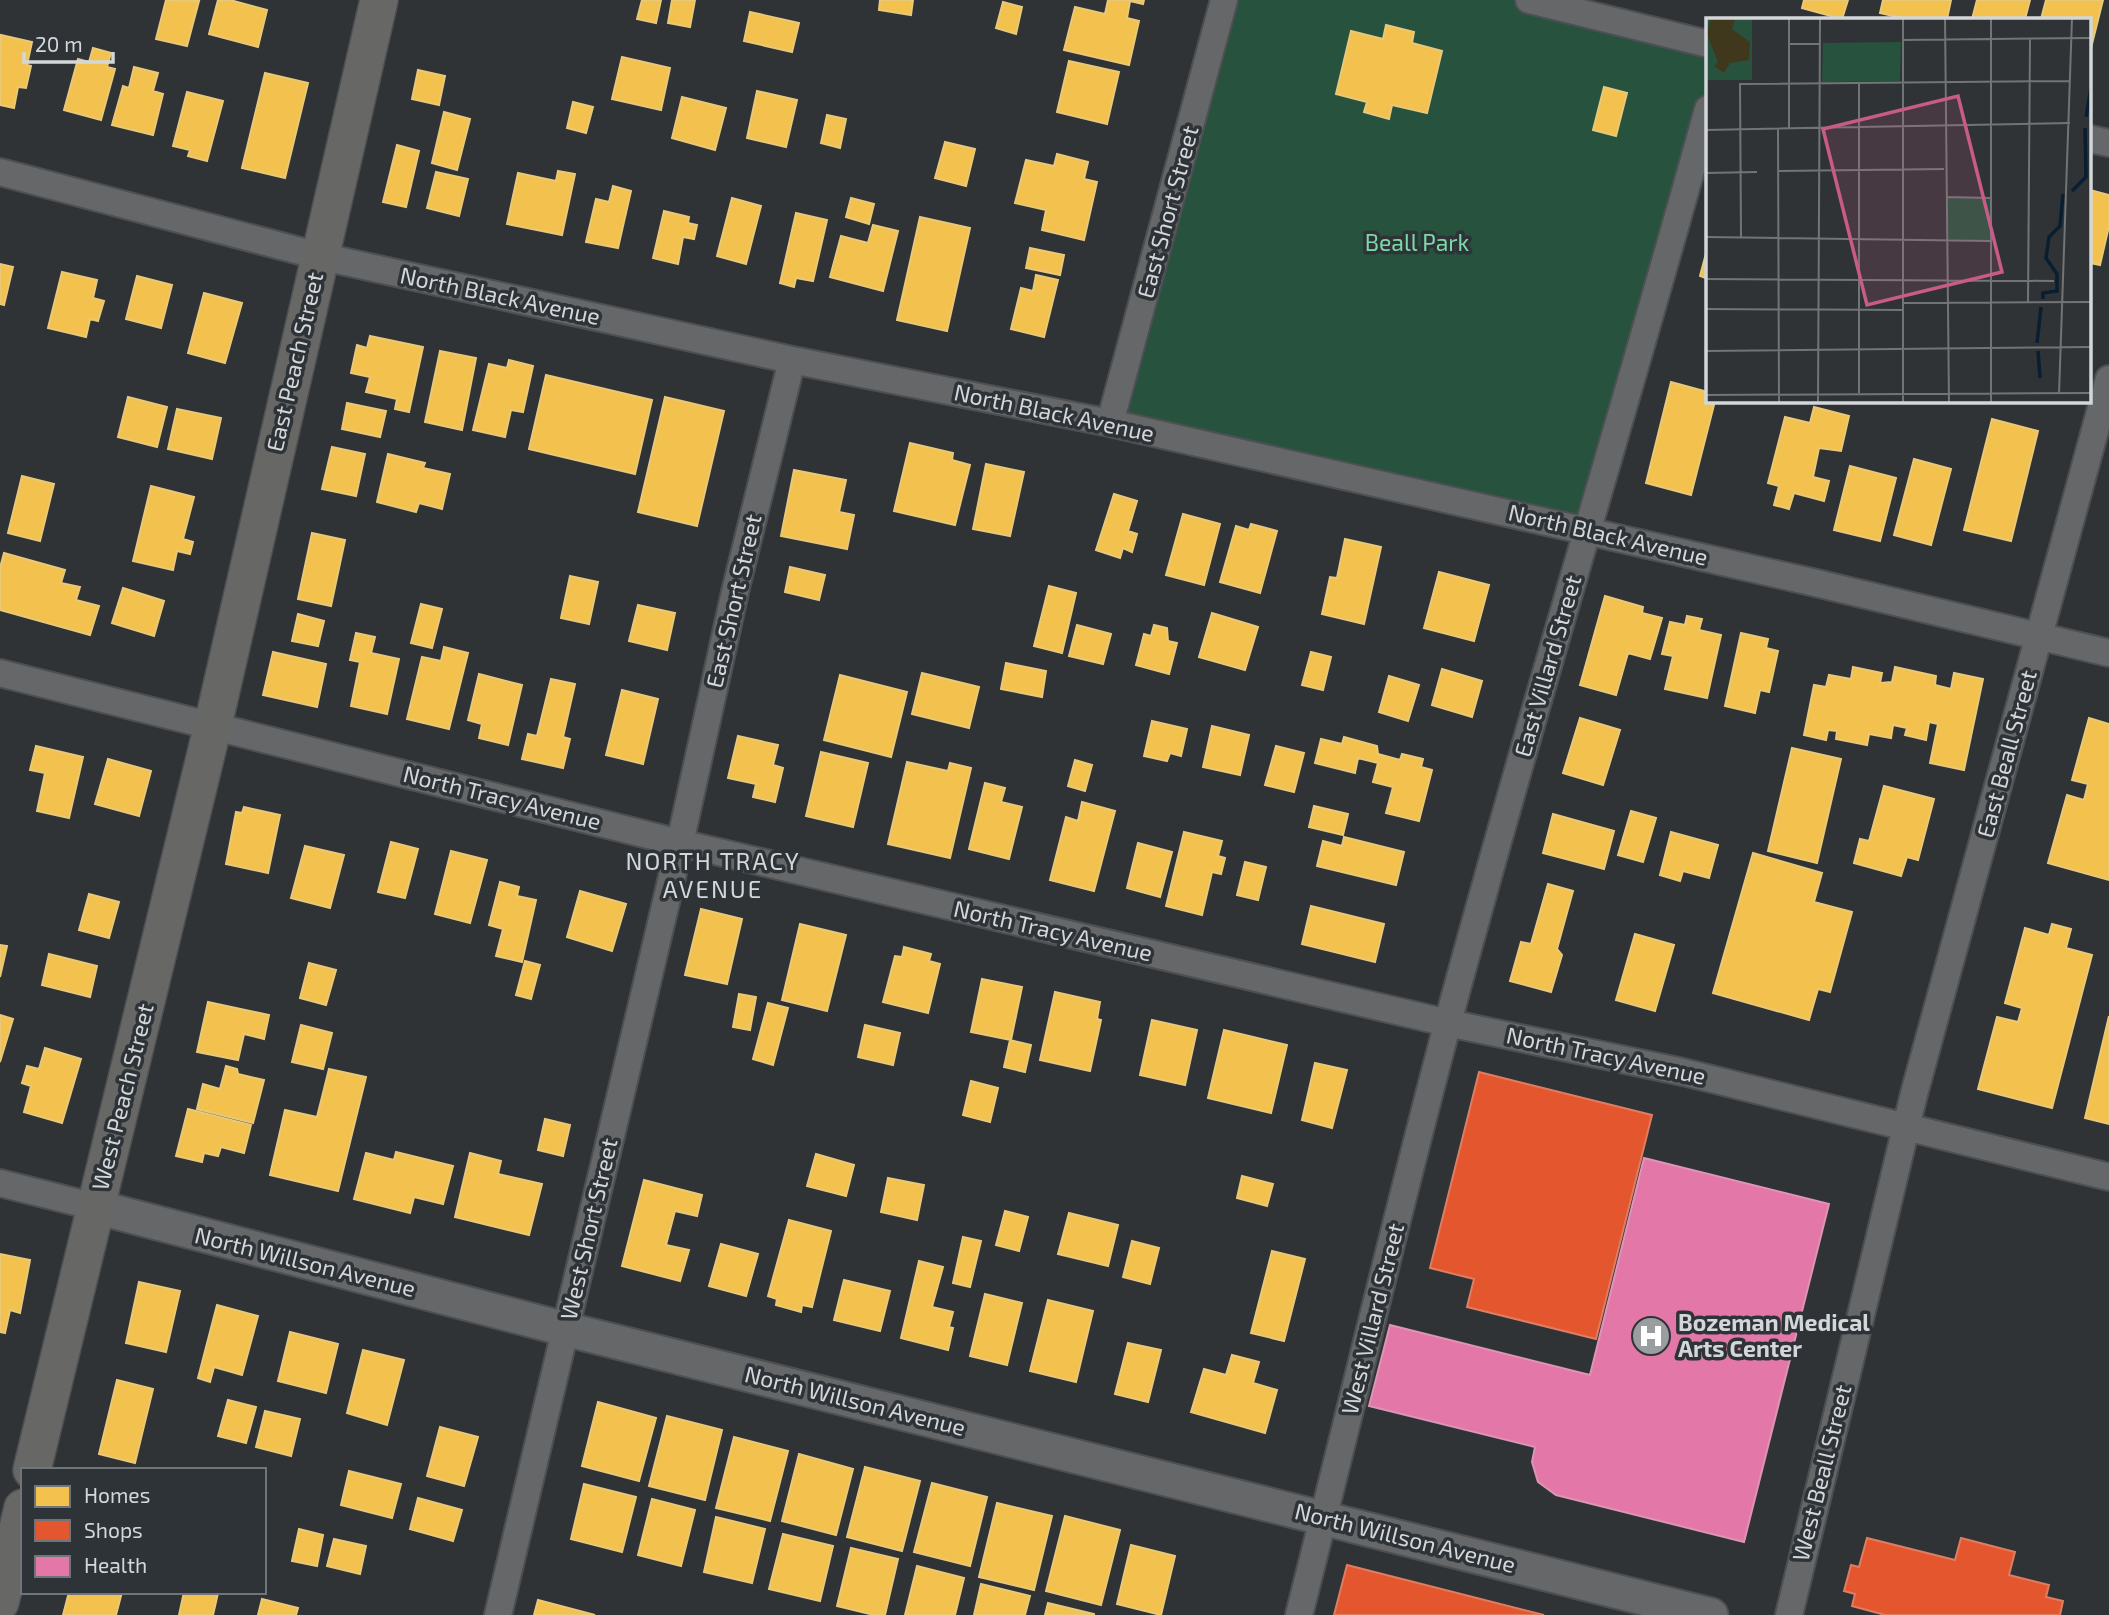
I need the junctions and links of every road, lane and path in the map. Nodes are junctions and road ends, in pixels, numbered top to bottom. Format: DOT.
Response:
graph roads {
  1 [pos="379,0"];
  2 [pos="1224,0"];
  3 [pos="1529,0"];
  4 [pos="1706,44"];
  5 [pos="1706,116"];
  6 [pos="0,172"];
  7 [pos="319,256"];
  8 [pos="792,360"];
  9 [pos="2109,379"];
  10 [pos="1110,423"];
  11 [pos="1588,530"];
  12 [pos="2039,636"];
  13 [pos="2109,653"];
  14 [pos="0,673"];
  15 [pos="213,725"];
  16 [pos="680,844"];
  17 [pos="1448,1023"];
  18 [pos="1906,1128"];
  19 [pos="2109,1177"];
  20 [pos="0,1183"];
  21 [pos="96,1208"];
  22 [pos="565,1329"];
  23 [pos="32,1468"];
  24 [pos="21,1516"];
  25 [pos="1323,1518"];
  26 [pos="0,1602"];
  27 [pos="498,1615"];
  28 [pos="1299,1615"];
  29 [pos="1711,1615"];
  30 [pos="1789,1615"];
  1 -- 7 [label="main road, East Peach Street"];
  2 -- 10 [label="street, East Short Street"];
  3 -- 4 [label="street"];
  5 -- 11 [label="street, East Villard Street"];
  6 -- 7 [label="street, North Black Avenue"];
  7 -- 8 [label="street, North Black Avenue"];
  7 -- 15 [label="main road, East Peach Street"];
  8 -- 10 [label="street, North Black Avenue"];
  8 -- 16 [label="street, East Short Street"];
  9 -- 12 [label="street, East Beall Street"];
  10 -- 11 [label="street, North Black Avenue"];
  11 -- 12 [label="street, North Black Avenue"];
  11 -- 17 [label="street, East Villard Street"];
  12 -- 13 [label="street, North Black Avenue"];
  12 -- 18 [label="street, East Beall Street"];
  14 -- 15 [label="street, North Tracy Avenue"];
  15 -- 16 [label="street, North Tracy Avenue"];
  15 -- 21 [label="main road, West Peach Street"];
  16 -- 17 [label="street, North Tracy Avenue"];
  16 -- 22 [label="street, West Short Street"];
  17 -- 18 [label="street, North Tracy Avenue"];
  17 -- 25 [label="street, West Villard Street"];
  18 -- 19 [label="street, North Tracy Avenue"];
  18 -- 30 [label="street, West Beall Street"];
  20 -- 21 [label="street, North Willson Avenue"];
  21 -- 22 [label="street, North Willson Avenue"];
  21 -- 23 [label="main road, West Peach Street"];
  22 -- 25 [label="street, North Willson Avenue"];
  22 -- 27 [label="street, West Short Street"];
  24 -- 26 [label="main road"];
  25 -- 28 [label="street, West Villard Street"];
  25 -- 29 [label="street, North Willson Avenue"];
}
